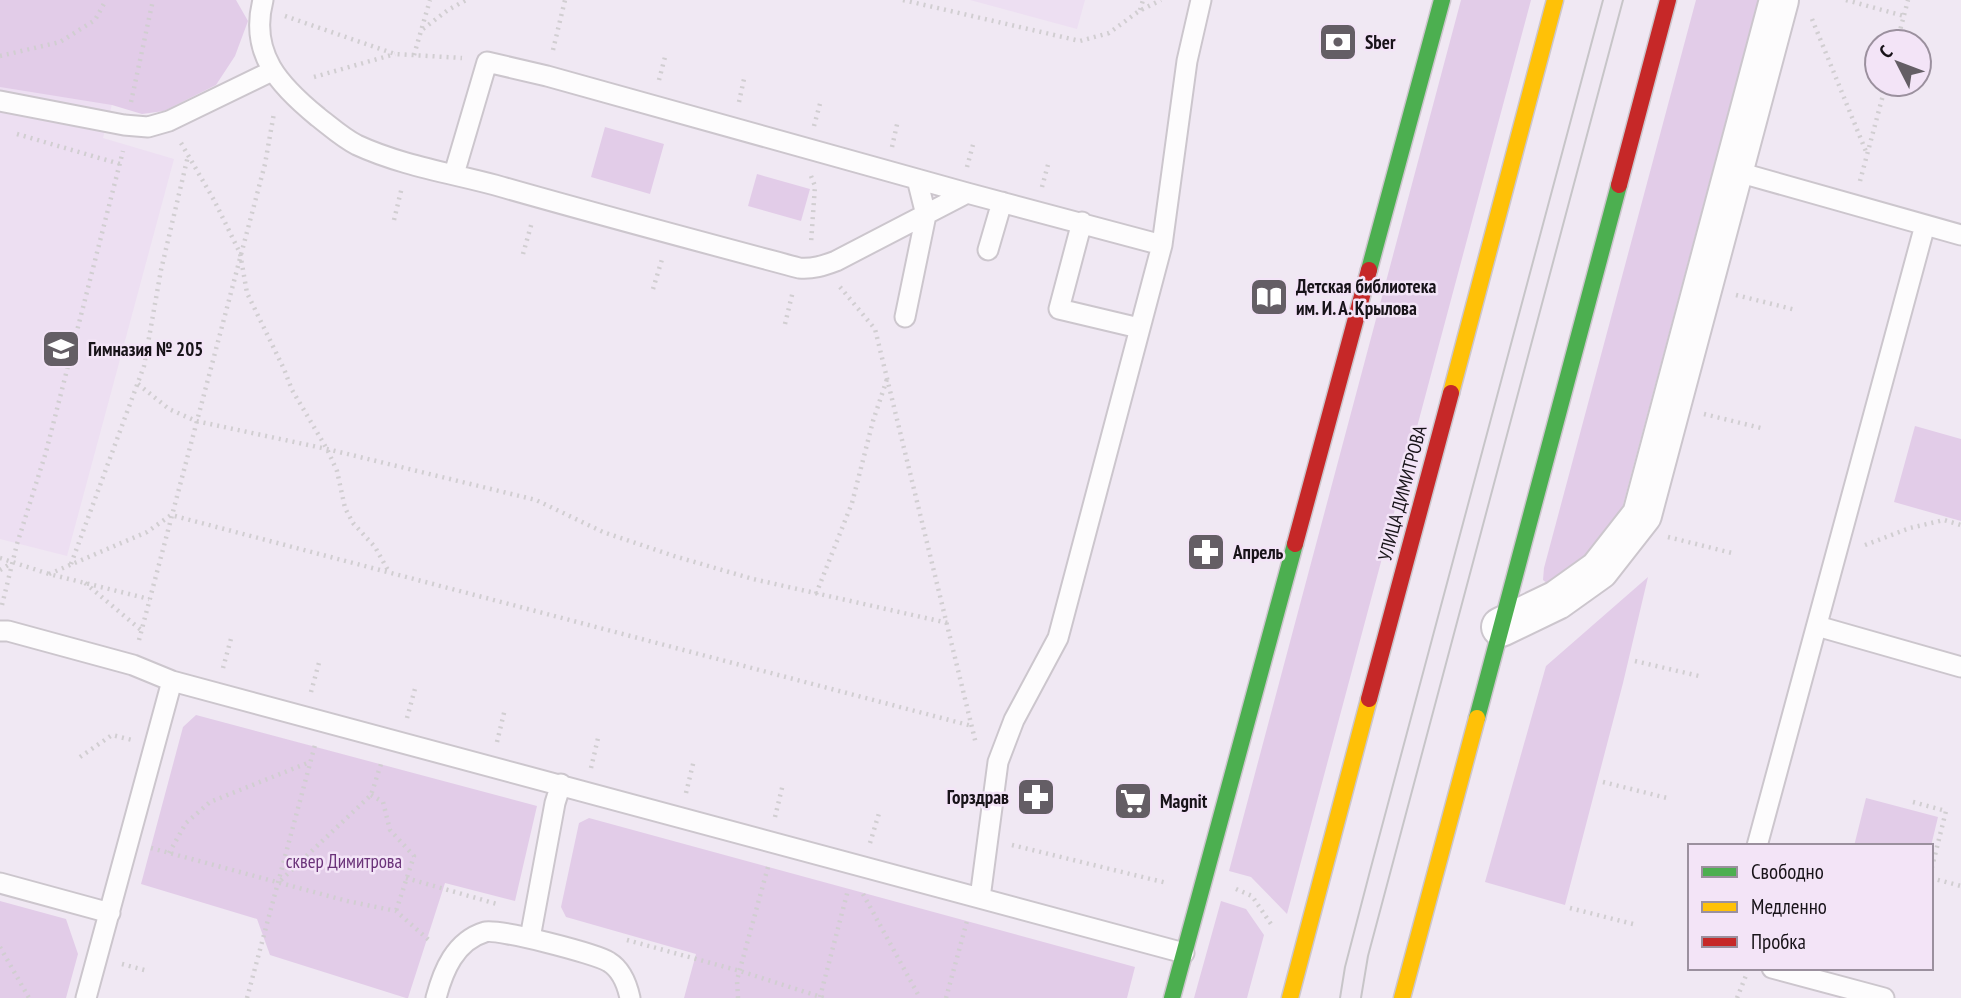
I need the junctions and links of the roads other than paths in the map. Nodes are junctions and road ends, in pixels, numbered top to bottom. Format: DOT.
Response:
graph roads {
  1 [pos="1201,0"];
  2 [pos="1442,0"];
  3 [pos="1555,0"];
  4 [pos="1668,0"];
  5 [pos="262,4"];
  6 [pos="1794,6"];
  7 [pos="277,78"];
  8 [pos="5,102"];
  9 [pos="1734,171"];
  10 [pos="454,174"];
  11 [pos="917,178"];
  12 [pos="967,193"];
  13 [pos="1002,202"];
  14 [pos="926,215"];
  15 [pos="1082,222"];
  16 [pos="1925,225"];
  17 [pos="1961,235"];
  18 [pos="1162,245"];
  19 [pos="988,250"];
  20 [pos="905,317"];
  21 [pos="1139,328"];
  22 [pos="1501,626"];
  23 [pos="1817,626"];
  24 [pos="0,631"];
  25 [pos="1961,667"];
  26 [pos="172,681"];
  27 [pos="561,784"];
  28 [pos="1758,844"];
  29 [pos="0,883"];
  30 [pos="981,898"];
  31 [pos="110,912"];
  32 [pos="530,938"];
  33 [pos="1184,953"];
  34 [pos="1779,970"];
  35 [pos="86,998"];
  36 [pos="436,998"];
  37 [pos="630,998"];
  38 [pos="1172,998"];
  39 [pos="1290,998"];
  40 [pos="1402,998"];
  41 [pos="1884,998"];
  1 -- 18 [label="lane"];
  2 -- 33 [label="street"];
  3 -- 39 [label="street, УЛИЦА ДИМИТРОВА"];
  4 -- 22 [label="street"];
  5 -- 7 [label="lane"];
  6 -- 9 [label="street"];
  7 -- 8 [label="lane"];
  7 -- 10 [label="lane"];
  9 -- 16 [label="lane"];
  9 -- 22 [label="street"];
  10 -- 11 [label="lane"];
  10 -- 14 [label="lane"];
  11 -- 12 [label="lane"];
  11 -- 14 [label="lane"];
  12 -- 13 [label="lane"];
  12 -- 14 [label="lane"];
  13 -- 15 [label="lane"];
  13 -- 19 [label="lane"];
  14 -- 20 [label="lane"];
  15 -- 18 [label="lane"];
  15 -- 21 [label="lane"];
  16 -- 17 [label="lane"];
  16 -- 23 [label="lane"];
  18 -- 21 [label="lane"];
  21 -- 30 [label="lane"];
  22 -- 40 [label="street"];
  23 -- 25 [label="lane"];
  23 -- 28 [label="lane"];
  24 -- 26 [label="lane"];
  26 -- 27 [label="lane"];
  26 -- 31 [label="lane"];
  27 -- 30 [label="lane"];
  27 -- 32 [label="lane"];
  29 -- 31 [label="lane"];
  30 -- 33 [label="lane"];
  31 -- 35 [label="lane"];
  32 -- 36 [label="lane"];
  32 -- 37 [label="lane"];
  33 -- 38 [label="street"];
  34 -- 41 [label="lane"];
}
